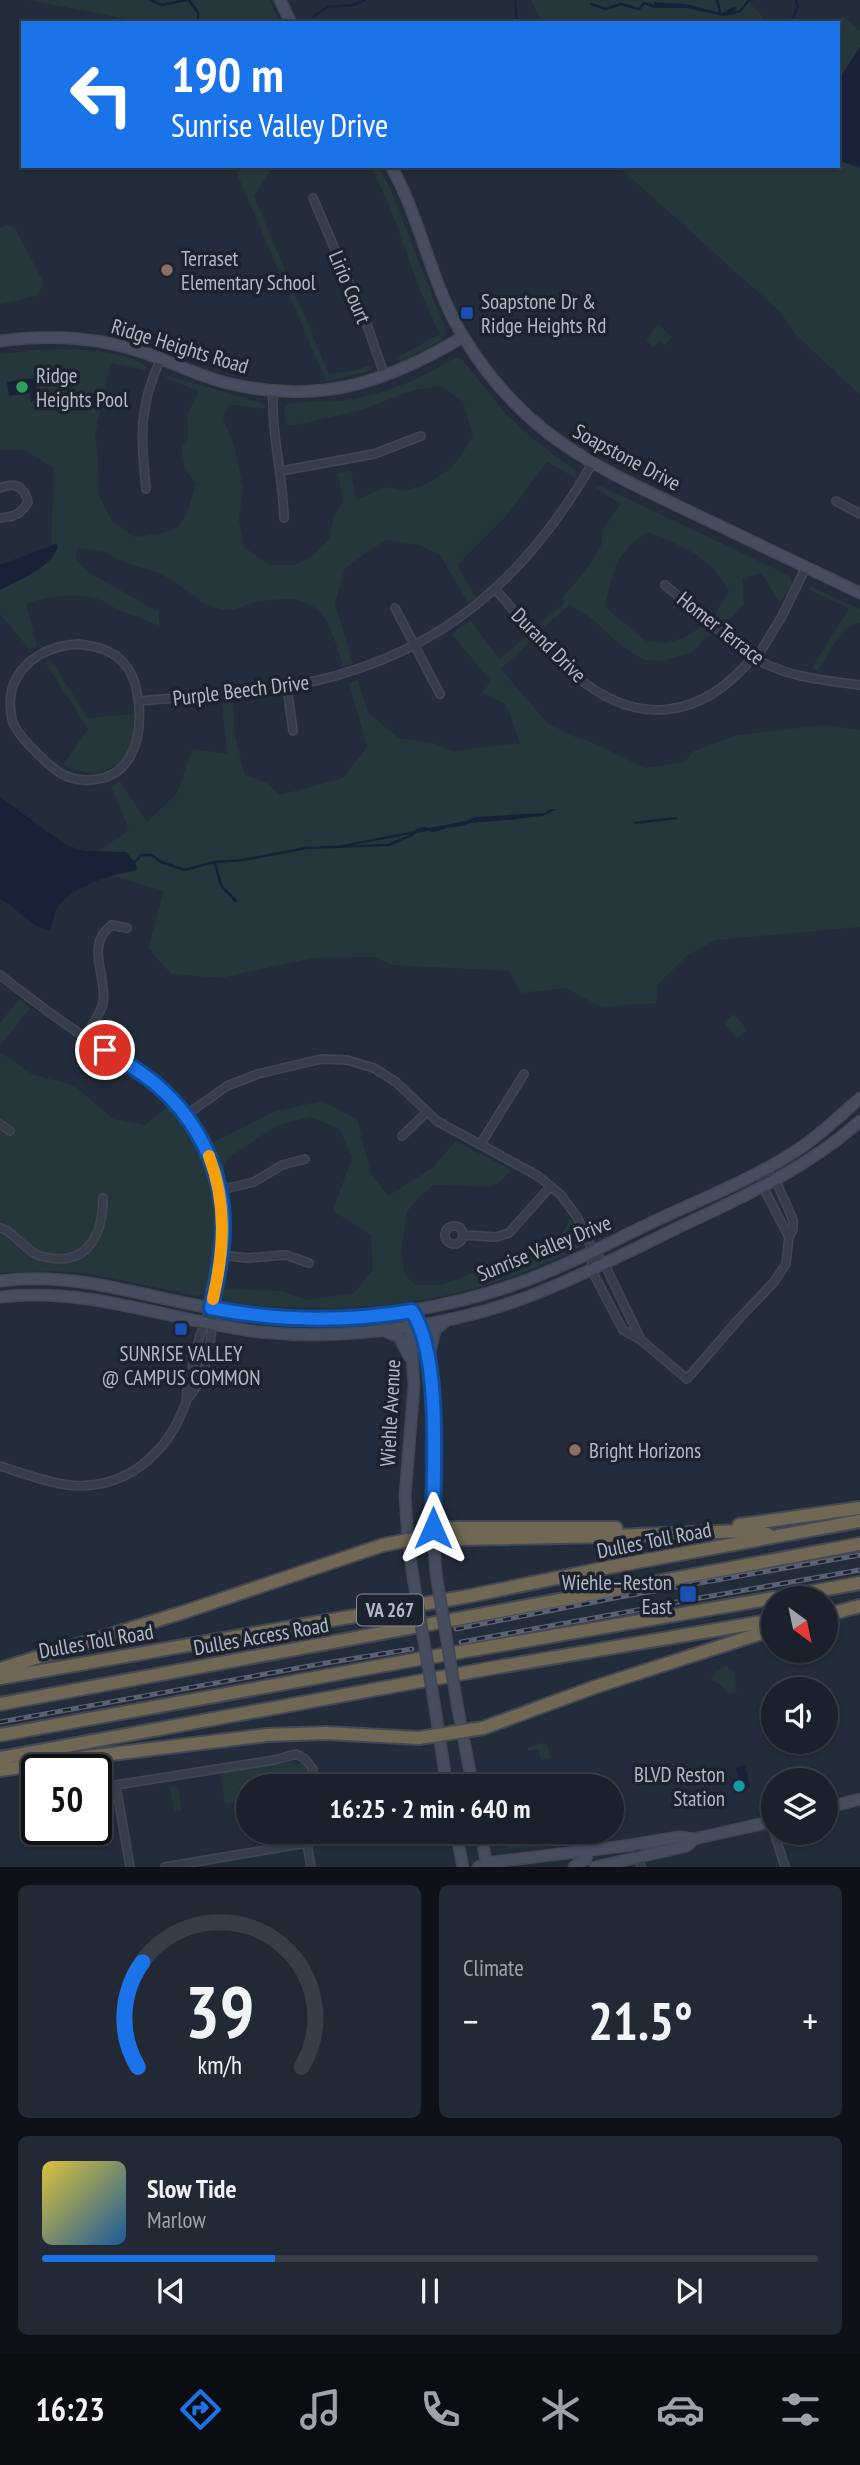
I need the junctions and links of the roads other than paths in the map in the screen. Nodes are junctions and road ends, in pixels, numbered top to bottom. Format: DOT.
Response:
graph roads {
  1 [pos="280,0"];
  2 [pos="290,21"];
  3 [pos="392,168"];
  4 [pos="313,198"];
  5 [pos="463,337"];
  6 [pos="0,341"];
  7 [pos="160,358"];
  8 [pos="385,377"];
  9 [pos="274,391"];
  10 [pos="421,436"];
  11 [pos="592,464"];
  12 [pos="281,471"];
  13 [pos="0,488"];
  14 [pos="146,489"];
  15 [pos="836,501"];
  16 [pos="860,514"];
  17 [pos="0,518"];
  18 [pos="284,518"];
  19 [pos="806,567"];
  20 [pos="665,584"];
  21 [pos="495,589"];
  22 [pos="860,593"];
  23 [pos="395,608"];
  24 [pos="414,645"];
  25 [pos="754,658"];
  26 [pos="860,685"];
  27 [pos="286,687"];
  28 [pos="440,694"];
  29 [pos="138,701"];
  30 [pos="293,731"];
  31 [pos="127,928"];
  32 [pos="0,975"];
  33 [pos="85,1037"];
  34 [pos="524,1074"];
  35 [pos="860,1098"];
  36 [pos="427,1112"];
  37 [pos="186,1115"];
  38 [pos="860,1121"];
  39 [pos="0,1124"];
  40 [pos="10,1131"];
  41 [pos="402,1136"];
  42 [pos="480,1145"];
  43 [pos="305,1159"];
  44 [pos="762,1170"];
  45 [pos="776,1181"];
  46 [pos="551,1186"];
  47 [pos="763,1187"];
  48 [pos="220,1190"];
  49 [pos="103,1198"];
  50 [pos="0,1228"];
  51 [pos="463,1235"];
  52 [pos="789,1237"];
  53 [pos="593,1251"];
  54 [pos="220,1255"];
  55 [pos="309,1263"];
  56 [pos="604,1263"];
  57 [pos="591,1269"];
  58 [pos="0,1281"];
  59 [pos="0,1297"];
  60 [pos="211,1308"];
  61 [pos="412,1311"];
  62 [pos="451,1318"];
  63 [pos="207,1324"];
  64 [pos="421,1324"];
  65 [pos="408,1326"];
  66 [pos="381,1330"];
  67 [pos="641,1340"];
  68 [pos="429,1360"];
  69 [pos="414,1370"];
  70 [pos="0,1466"];
  71 [pos="860,1508"];
  72 [pos="860,1521"];
  73 [pos="433,1533"];
  74 [pos="780,1536"];
  75 [pos="408,1540"];
  76 [pos="860,1544"];
  77 [pos="860,1583"];
  78 [pos="838,1587"];
  79 [pos="761,1600"];
  80 [pos="860,1605"];
  81 [pos="838,1610"];
  82 [pos="761,1622"];
  83 [pos="761,1633"];
  84 [pos="0,1669"];
  85 [pos="0,1678"];
  86 [pos="0,1704"];
  87 [pos="463,1731"];
  88 [pos="0,1735"];
  89 [pos="438,1736"];
  90 [pos="0,1758"];
  91 [pos="0,1770"];
  92 [pos="311,1774"];
  93 [pos="445,1774"];
  94 [pos="471,1774"];
  95 [pos="860,1799"];
  96 [pos="838,1805"];
  97 [pos="761,1828"];
  98 [pos="694,1839"];
  99 [pos="301,1844"];
  100 [pos="307,1844"];
  101 [pos="458,1844"];
  102 [pos="482,1844"];
  103 [pos="636,1844"];
  104 [pos="778,1845"];
  105 [pos="588,1851"];
  106 [pos="640,1861"];
  107 [pos="484,1865"];
  108 [pos="130,1867"];
  109 [pos="165,1867"];
  110 [pos="311,1867"];
  111 [pos="463,1867"];
  112 [pos="574,1867"];
  113 [pos="595,1867"];
  114 [pos="785,1867"];
  1 -- 2 [label="main road"];
  3 -- 5 [label="main road, Soapstone Drive"];
  4 -- 8 [label="street, Lirio Court"];
  5 -- 8 [label="main road, Ridge Heights Road"];
  5 -- 11 [label="main road, Soapstone Drive"];
  6 -- 7 [label="main road, Ridge Heights Road"];
  7 -- 9 [label="main road, Ridge Heights Road"];
  7 -- 14 [label="street"];
  8 -- 9 [label="main road, Ridge Heights Road"];
  9 -- 12 [label="street"];
  10 -- 12 [label="street"];
  11 -- 19 [label="main road, Soapstone Drive"];
  11 -- 21 [label="street, Purple Beech Drive"];
  12 -- 18 [label="street"];
  13 -- 17 [label="street"];
  15 -- 16 [label="street"];
  19 -- 22 [label="main road, Soapstone Drive"];
  19 -- 25 [label="street, Durand Drive"];
  20 -- 25 [label="street, Homer Terrace"];
  21 -- 24 [label="street, Purple Beech Drive"];
  21 -- 25 [label="street, Durand Drive"];
  23 -- 24 [label="street"];
  24 -- 27 [label="street, Purple Beech Drive"];
  24 -- 28 [label="street"];
  25 -- 26 [label="street, Homer Terrace"];
  27 -- 29 [label="street, Purple Beech Drive"];
  27 -- 30 [label="street"];
  29 -- 29 [label="street"];
  31 -- 33 [label="street"];
  32 -- 33 [label="street"];
  33 -- 37 [label="street"];
  34 -- 42 [label="street"];
  35 -- 44 [label="main road, Sunrise Valley Drive"];
  36 -- 37 [label="street"];
  36 -- 41 [label="street"];
  36 -- 42 [label="street"];
  37 -- 48 [label="street"];
  38 -- 45 [label="main road, Sunrise Valley Drive"];
  39 -- 40 [label="street"];
  42 -- 46 [label="street"];
  43 -- 48 [label="street"];
  44 -- 45 [label="street"];
  44 -- 47 [label="street"];
  44 -- 53 [label="main road, Sunrise Valley Drive"];
  45 -- 47 [label="main road, Sunrise Valley Drive"];
  45 -- 52 [label="street"];
  46 -- 51 [label="street"];
  46 -- 53 [label="street"];
  47 -- 52 [label="street"];
  47 -- 56 [label="main road, Sunrise Valley Drive"];
  48 -- 54 [label="street"];
  49 -- 50 [label="street"];
  52 -- 67 [label="street"];
  53 -- 56 [label="street"];
  53 -- 57 [label="street"];
  53 -- 61 [label="main road, Sunrise Valley Drive"];
  54 -- 55 [label="street"];
  54 -- 60 [label="street"];
  56 -- 57 [label="main road, Sunrise Valley Drive"];
  56 -- 67 [label="street"];
  57 -- 62 [label="main road, Sunrise Valley Drive"];
  57 -- 67 [label="street"];
  58 -- 60 [label="main road, Sunrise Valley Drive"];
  59 -- 63 [label="main road, Sunrise Valley Drive"];
  60 -- 61 [label="main road, Sunrise Valley Drive"];
  60 -- 63 [label="street"];
  61 -- 64 [label="main road, Wiehle Avenue"];
  61 -- 65 [label="main road, Wiehle Avenue"];
  62 -- 64 [label="main road, Sunrise Valley Drive"];
  62 -- 68 [label="main road"];
  63 -- 66 [label="main road, Sunrise Valley Drive"];
  63 -- 70 [label="street"];
  64 -- 65 [label="main road, Sunrise Valley Drive"];
  64 -- 68 [label="main road, Wiehle Avenue"];
  65 -- 66 [label="main road, Sunrise Valley Drive"];
  65 -- 69 [label="main road, Wiehle Avenue"];
  66 -- 69 [label="main road"];
  68 -- 73 [label="main road, Wiehle Avenue"];
  69 -- 75 [label="main road, Wiehle Avenue"];
  71 -- 73 [label="highway"];
  72 -- 74 [label="highway, Dulles Toll Road / VA 267"];
  73 -- 74 [label="highway"];
  73 -- 75 [label="highway"];
  73 -- 87 [label="main road, Wiehle Avenue, bridge"];
  74 -- 85 [label="highway, Dulles Toll Road / VA 267"];
  75 -- 84 [label="highway"];
  75 -- 89 [label="main road, Wiehle Avenue, bridge"];
  76 -- 86 [label="highway, Dulles Access Road"];
  77 -- 78 [label="highway"];
  79 -- 88 [label="highway"];
  80 -- 81 [label="highway"];
  82 -- 90 [label="highway"];
  83 -- 87 [label="highway"];
  87 -- 89 [label="highway"];
  87 -- 94 [label="main road, Wiehle Avenue"];
  89 -- 91 [label="highway"];
  89 -- 93 [label="main road, Wiehle Avenue"];
  92 -- 108 [label="street"];
  95 -- 96 [label="main road"];
  97 -- 98 [label="main road"];
  98 -- 103 [label="main road"];
  98 -- 106 [label="main road"];
  99 -- 109 [label="street"];
  100 -- 110 [label="street"];
  101 -- 111 [label="main road"];
  102 -- 107 [label="main road"];
  103 -- 105 [label="main road"];
  103 -- 106 [label="street"];
  104 -- 114 [label="street"];
  105 -- 107 [label="main road"];
  105 -- 112 [label="main road"];
  106 -- 113 [label="main road"];
}
